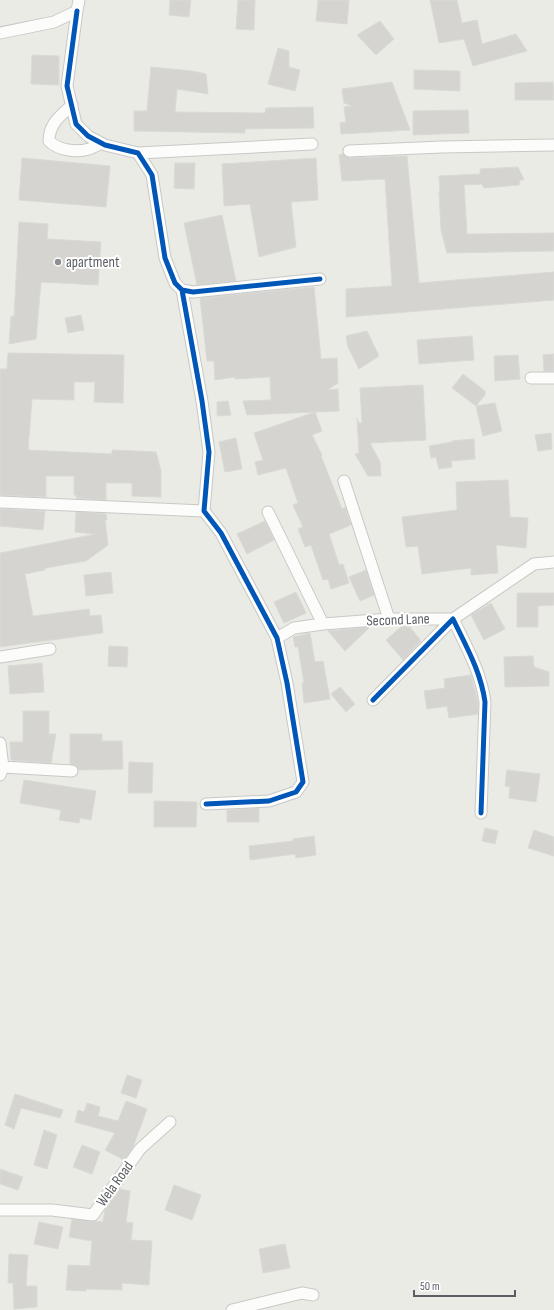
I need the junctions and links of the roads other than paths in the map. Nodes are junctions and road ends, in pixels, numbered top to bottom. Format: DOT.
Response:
graph roads {
  1 [pos="79,0"];
  2 [pos="77,11"];
  3 [pos="0,33"];
  4 [pos="72,105"];
  5 [pos="101,143"];
  6 [pos="312,144"];
  7 [pos="554,145"];
  8 [pos="349,151"];
  9 [pos="138,153"];
  10 [pos="320,279"];
  11 [pos="182,290"];
  12 [pos="531,378"];
  13 [pos="554,378"];
  14 [pos="344,481"];
  15 [pos="0,502"];
  16 [pos="204,511"];
  17 [pos="268,512"];
  18 [pos="554,562"];
  19 [pos="389,619"];
  20 [pos="453,619"];
  21 [pos="323,624"];
  22 [pos="277,638"];
  23 [pos="50,650"];
  24 [pos="0,657"];
  25 [pos="373,700"];
  26 [pos="0,743"];
  27 [pos="2,771"];
  28 [pos="72,771"];
  29 [pos="206,804"];
  30 [pos="481,813"];
  31 [pos="170,1122"];
  32 [pos="0,1210"];
  33 [pos="313,1295"];
  34 [pos="232,1310"];
  1 -- 2 [label="street"];
  2 -- 3 [label="street"];
  2 -- 4 [label="street"];
  4 -- 5 [label="street"];
  4 -- 5 [label="street"];
  5 -- 9 [label="street"];
  6 -- 9 [label="street"];
  7 -- 8 [label="street"];
  9 -- 11 [label="street"];
  10 -- 11 [label="street"];
  11 -- 16 [label="street"];
  12 -- 13 [label="street"];
  14 -- 19 [label="street"];
  15 -- 16 [label="street"];
  16 -- 22 [label="street"];
  17 -- 21 [label="street"];
  18 -- 20 [label="street"];
  19 -- 20 [label="street, Second Lane"];
  19 -- 21 [label="street, Second Lane"];
  20 -- 25 [label="street"];
  20 -- 30 [label="street"];
  21 -- 22 [label="street, Second Lane"];
  22 -- 29 [label="street"];
  23 -- 24 [label="street"];
  26 -- 27 [label="street"];
  27 -- 28 [label="street"];
  31 -- 32 [label="street, Wela Road"];
  33 -- 34 [label="street"];
}
